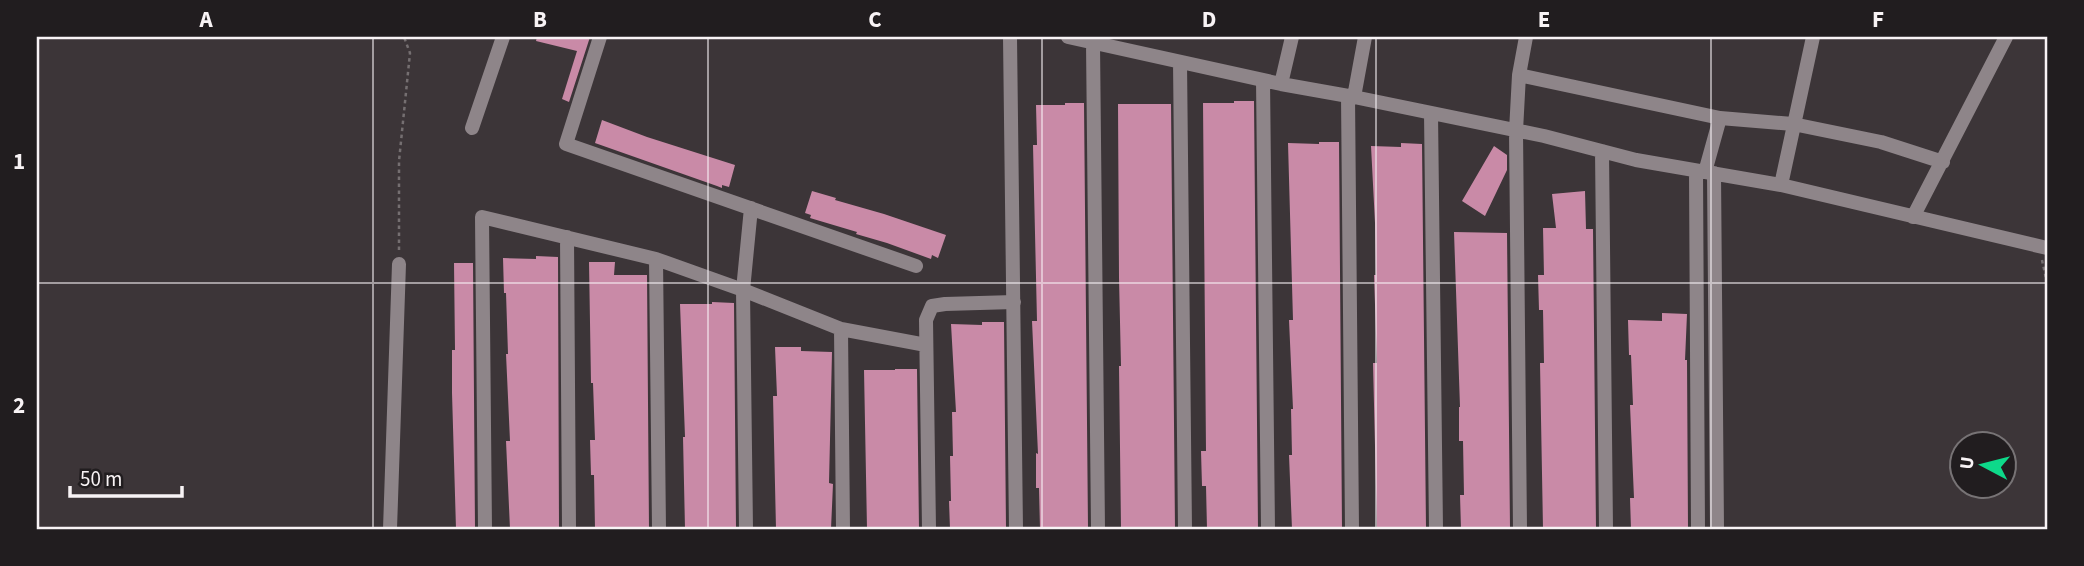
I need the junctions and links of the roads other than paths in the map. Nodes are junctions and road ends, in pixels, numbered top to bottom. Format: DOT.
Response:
graph roads {
  1 [pos="503,37"];
  2 [pos="600,37"];
  3 [pos="1010,37"];
  4 [pos="1068,37"];
  5 [pos="1292,37"];
  6 [pos="1365,37"];
  7 [pos="1526,37"];
  8 [pos="1813,37"];
  9 [pos="2006,37"];
  10 [pos="1093,43"];
  11 [pos="1180,62"];
  12 [pos="1519,75"];
  13 [pos="1263,80"];
  14 [pos="1281,84"];
  15 [pos="1351,97"];
  16 [pos="1431,113"];
  17 [pos="1720,118"];
  18 [pos="1793,124"];
  19 [pos="472,128"];
  20 [pos="1516,131"];
  21 [pos="1602,151"];
  22 [pos="1942,162"];
  23 [pos="1705,172"];
  24 [pos="1781,185"];
  25 [pos="751,208"];
  26 [pos="1913,216"];
  27 [pos="567,237"];
  28 [pos="2043,247"];
  29 [pos="656,259"];
  30 [pos="399,264"];
  31 [pos="916,266"];
  32 [pos="743,290"];
  33 [pos="1014,302"];
  34 [pos="841,329"];
  35 [pos="926,345"];
  36 [pos="390,529"];
  37 [pos="485,529"];
  38 [pos="569,529"];
  39 [pos="659,529"];
  40 [pos="746,529"];
  41 [pos="843,529"];
  42 [pos="929,529"];
  43 [pos="1016,529"];
  44 [pos="1098,529"];
  45 [pos="1185,529"];
  46 [pos="1268,529"];
  47 [pos="1352,529"];
  48 [pos="1436,529"];
  49 [pos="1520,529"];
  50 [pos="1606,529"];
  51 [pos="1698,529"];
  52 [pos="1717,529"];
  1 -- 19 [label="street"];
  2 -- 25 [label="street"];
  3 -- 33 [label="street"];
  4 -- 10 [label="street"];
  5 -- 14 [label="street"];
  6 -- 15 [label="street"];
  7 -- 12 [label="street"];
  8 -- 18 [label="street"];
  9 -- 22 [label="street"];
  10 -- 11 [label="street"];
  10 -- 44 [label="street"];
  11 -- 13 [label="street"];
  11 -- 45 [label="street"];
  12 -- 17 [label="street"];
  12 -- 20 [label="street"];
  13 -- 14 [label="street"];
  13 -- 46 [label="street"];
  14 -- 15 [label="street"];
  15 -- 16 [label="street"];
  15 -- 47 [label="street"];
  16 -- 20 [label="street"];
  16 -- 48 [label="street"];
  17 -- 18 [label="street"];
  17 -- 23 [label="street"];
  18 -- 22 [label="street"];
  18 -- 24 [label="street"];
  20 -- 21 [label="street"];
  20 -- 49 [label="street"];
  21 -- 23 [label="street"];
  21 -- 50 [label="street"];
  22 -- 26 [label="street"];
  23 -- 24 [label="street"];
  23 -- 51 [label="street"];
  23 -- 52 [label="street"];
  24 -- 26 [label="street"];
  25 -- 31 [label="street"];
  25 -- 32 [label="street"];
  26 -- 28 [label="street"];
  27 -- 29 [label="street"];
  27 -- 37 [label="street"];
  27 -- 38 [label="street"];
  29 -- 32 [label="street"];
  29 -- 39 [label="street"];
  30 -- 36 [label="street"];
  32 -- 34 [label="street"];
  32 -- 40 [label="street"];
  33 -- 35 [label="street"];
  33 -- 43 [label="street"];
  34 -- 35 [label="street"];
  34 -- 41 [label="street"];
  35 -- 42 [label="street"];
}
